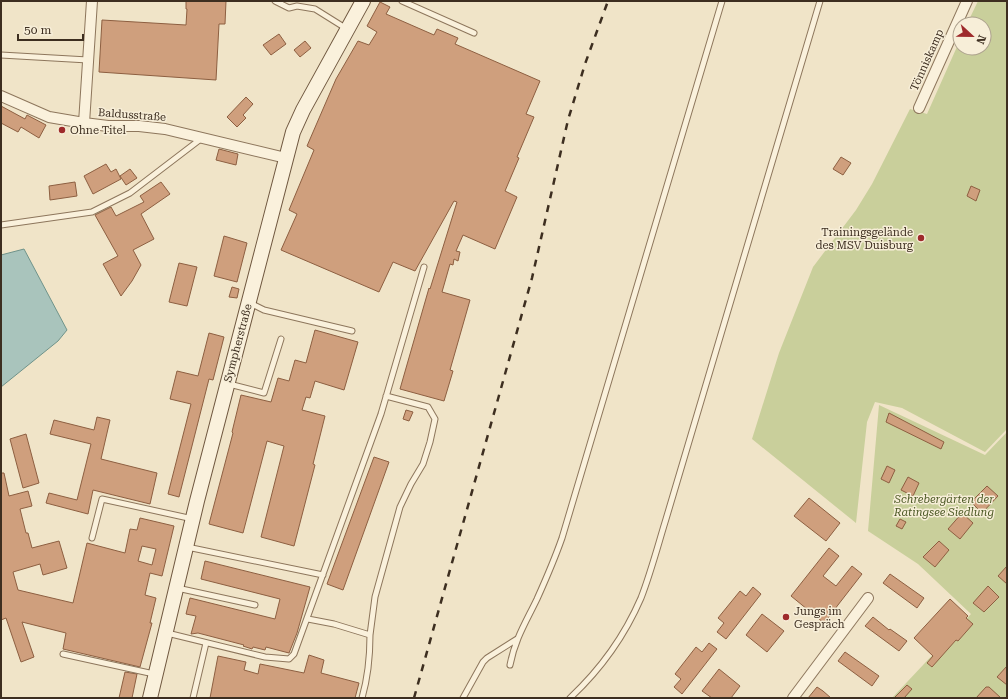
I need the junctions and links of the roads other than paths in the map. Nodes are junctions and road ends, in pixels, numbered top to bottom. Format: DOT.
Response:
graph roads {
  1 [pos="92,1"];
  2 [pos="275,1"];
  3 [pos="363,1"];
  4 [pos="402,1"];
  5 [pos="722,1"];
  6 [pos="820,1"];
  7 [pos="967,1"];
  8 [pos="348,29"];
  9 [pos="474,33"];
  10 [pos="1,55"];
  11 [pos="88,60"];
  12 [pos="1,96"];
  13 [pos="919,108"];
  14 [pos="84,123"];
  15 [pos="203,137"];
  16 [pos="286,158"];
  17 [pos="1,226"];
  18 [pos="424,267"];
  19 [pos="249,303"];
  20 [pos="352,331"];
  21 [pos="281,339"];
  22 [pos="228,384"];
  23 [pos="386,396"];
  24 [pos="193,519"];
  25 [pos="92,538"];
  26 [pos="186,547"];
  27 [pos="323,575"];
  28 [pos="176,587"];
  29 [pos="868,598"];
  30 [pos="254,604"];
  31 [pos="308,619"];
  32 [pos="166,633"];
  33 [pos="370,635"];
  34 [pos="517,639"];
  35 [pos="206,643"];
  36 [pos="63,654"];
  37 [pos="510,665"];
  38 [pos="156,674"];
  39 [pos="150,698"];
  40 [pos="193,698"];
  41 [pos="362,698"];
  42 [pos="463,698"];
  43 [pos="570,698"];
  44 [pos="793,698"];
  1 -- 11 [label="street"];
  2 -- 8 [label="lane"];
  3 -- 8 [label="street, Sympherstraße"];
  4 -- 9 [label="lane"];
  5 -- 34 [label="lane"];
  6 -- 43 [label="lane"];
  7 -- 13 [label="street, Tönniskamp"];
  8 -- 16 [label="street, Sympherstraße"];
  10 -- 11 [label="lane"];
  11 -- 14 [label="street"];
  12 -- 14 [label="street, Baldusstraße"];
  14 -- 15 [label="street, Baldusstraße"];
  15 -- 16 [label="street, Baldusstraße"];
  15 -- 17 [label="lane"];
  16 -- 19 [label="street, Sympherstraße"];
  18 -- 23 [label="lane"];
  19 -- 20 [label="lane"];
  19 -- 22 [label="street, Sympherstraße"];
  21 -- 22 [label="lane"];
  22 -- 24 [label="street, Sympherstraße"];
  23 -- 27 [label="lane"];
  23 -- 33 [label="lane"];
  24 -- 25 [label="lane"];
  24 -- 26 [label="street, Sympherstraße"];
  26 -- 27 [label="lane"];
  26 -- 28 [label="street, Sympherstraße"];
  27 -- 31 [label="lane"];
  28 -- 30 [label="lane"];
  28 -- 32 [label="street, Sympherstraße"];
  29 -- 44 [label="street"];
  31 -- 33 [label="lane"];
  31 -- 35 [label="lane"];
  32 -- 35 [label="lane"];
  32 -- 38 [label="street, Sympherstraße"];
  33 -- 41 [label="lane"];
  34 -- 37 [label="lane"];
  34 -- 42 [label="lane"];
  35 -- 40 [label="lane"];
  36 -- 38 [label="lane"];
  38 -- 39 [label="street, Sympherstraße"];
}
